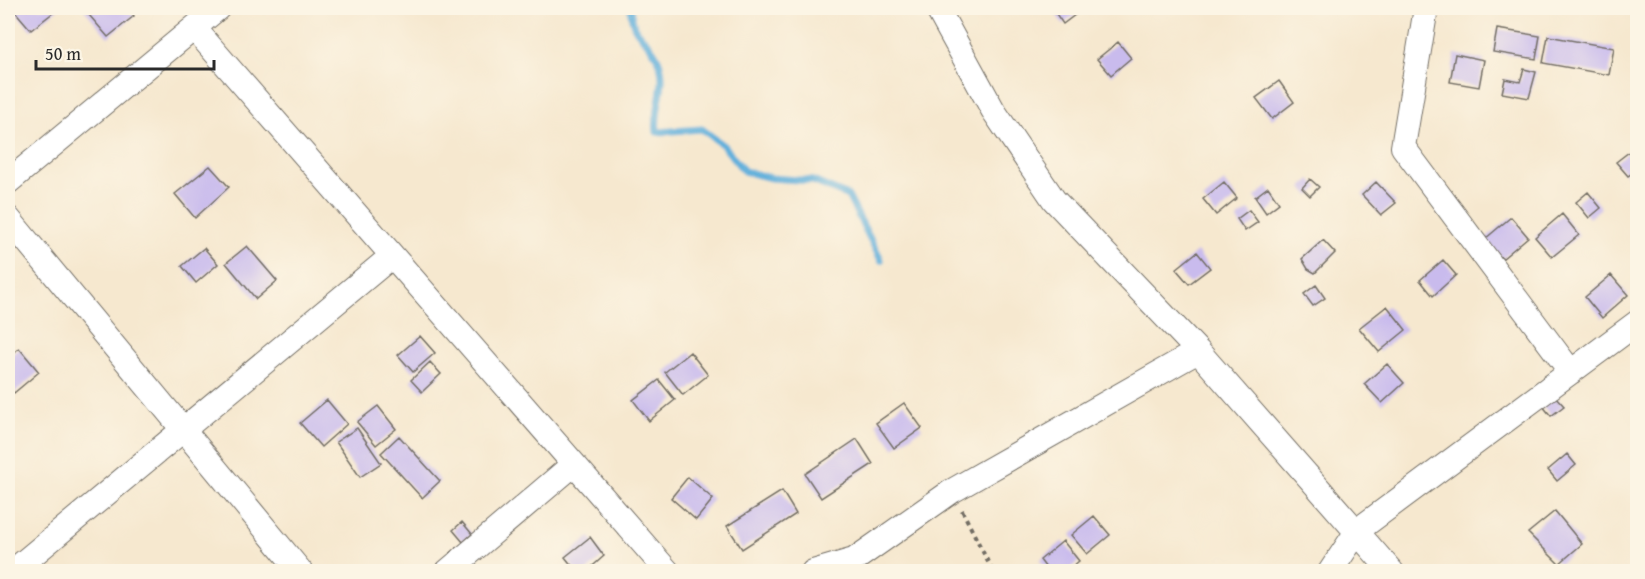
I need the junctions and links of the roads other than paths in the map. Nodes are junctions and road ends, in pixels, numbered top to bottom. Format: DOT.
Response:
graph roads {
  1 [pos="218,8"];
  2 [pos="938,8"];
  3 [pos="1426,8"];
  4 [pos="194,28"];
  5 [pos="8,182"];
  6 [pos="8,218"];
  7 [pos="392,256"];
  8 [pos="1638,322"];
  9 [pos="1198,351"];
  10 [pos="1571,372"];
  11 [pos="183,429"];
  12 [pos="574,464"];
  13 [pos="1358,530"];
  14 [pos="12,572"];
  15 [pos="301,572"];
  16 [pos="447,572"];
  17 [pos="668,572"];
  18 [pos="813,572"];
  19 [pos="1330,572"];
  20 [pos="1392,572"];
  1 -- 4 [label="street"];
  2 -- 9 [label="street"];
  3 -- 10 [label="street"];
  4 -- 5 [label="street"];
  4 -- 7 [label="street"];
  6 -- 11 [label="street"];
  7 -- 11 [label="street"];
  7 -- 12 [label="street"];
  8 -- 10 [label="street"];
  9 -- 13 [label="street"];
  9 -- 18 [label="street"];
  10 -- 13 [label="street"];
  11 -- 14 [label="street"];
  11 -- 15 [label="street"];
  12 -- 16 [label="street"];
  12 -- 17 [label="street"];
  13 -- 19 [label="street"];
  13 -- 20 [label="street"];
}
